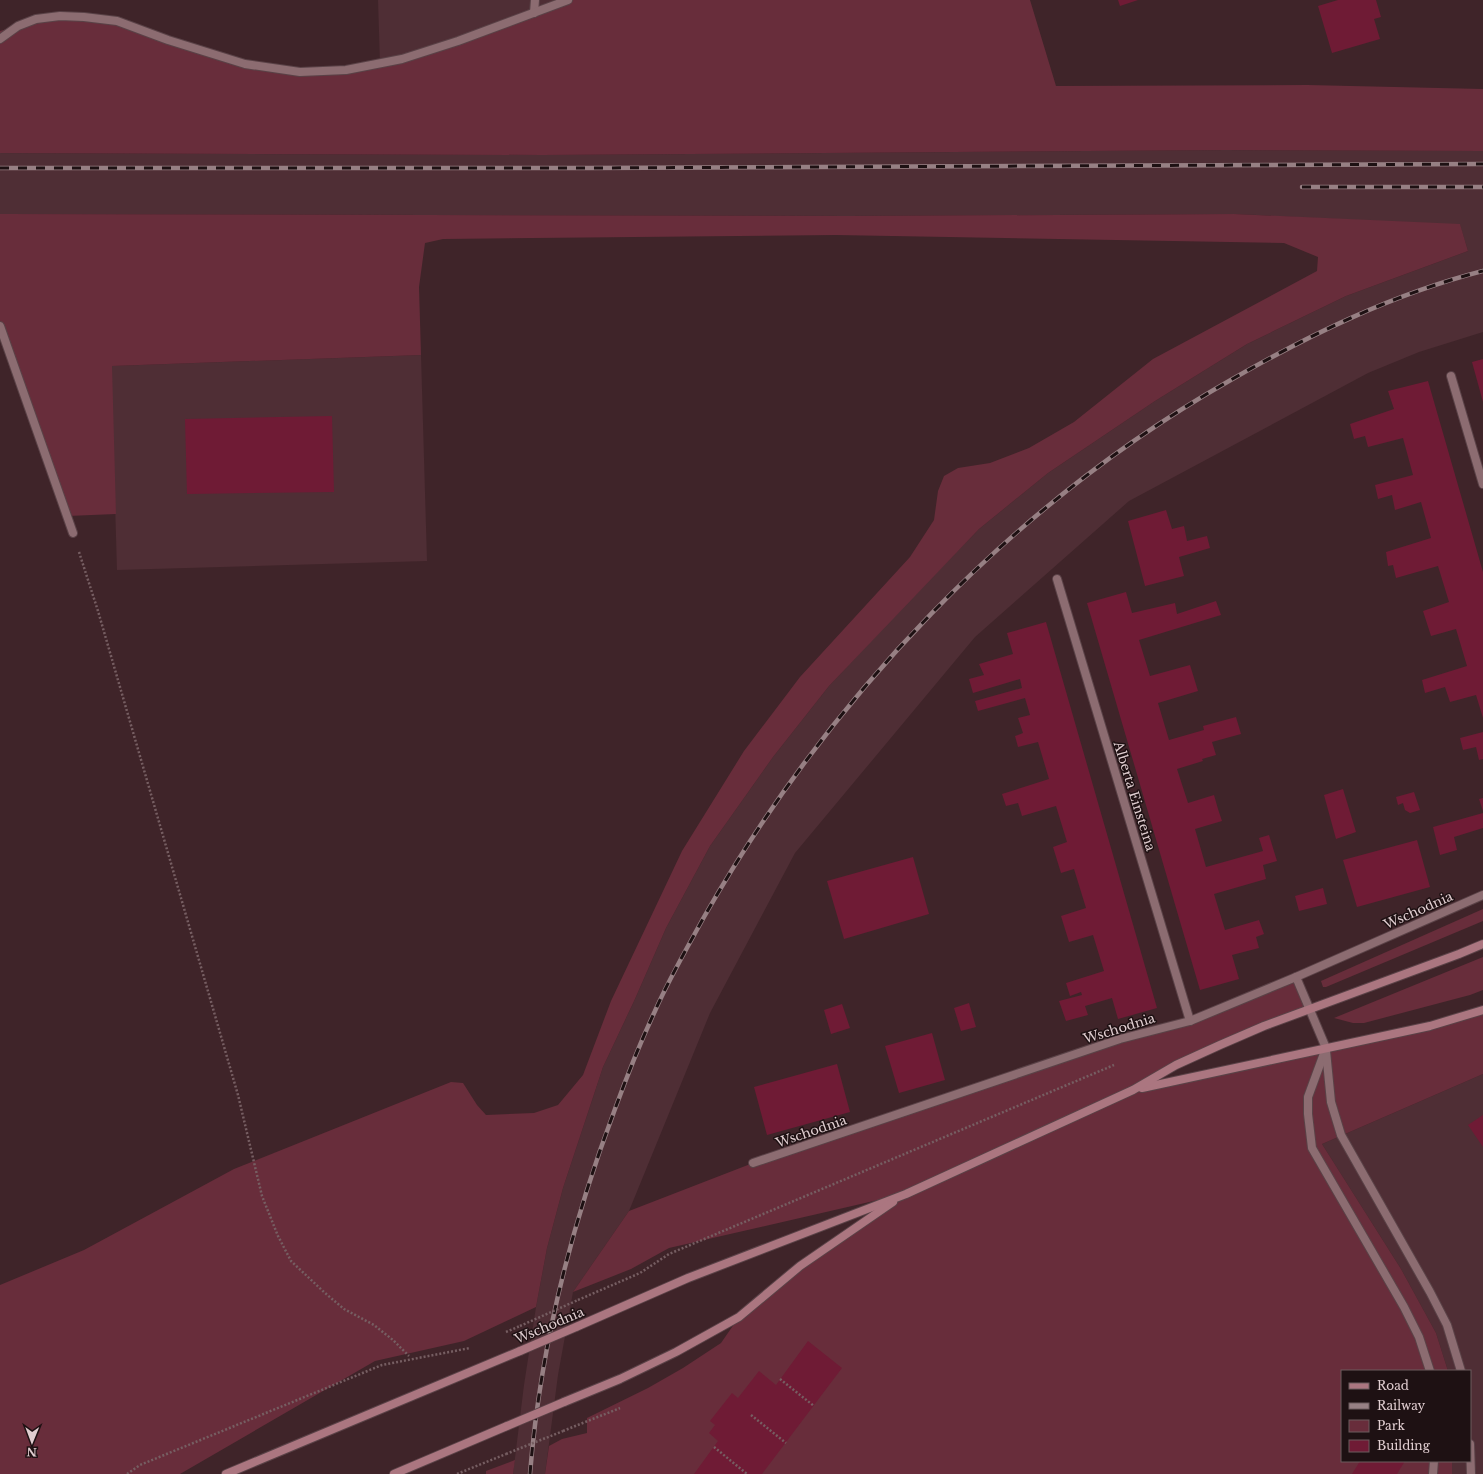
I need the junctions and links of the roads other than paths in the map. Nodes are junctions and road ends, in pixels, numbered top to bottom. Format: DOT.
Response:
graph roads {
  1 [pos="535,0"];
  2 [pos="568,0"];
  3 [pos="534,12"];
  4 [pos="0,39"];
  5 [pos="0,326"];
  6 [pos="1452,376"];
  7 [pos="1483,484"];
  8 [pos="73,533"];
  9 [pos="1057,578"];
  10 [pos="1483,895"];
  11 [pos="1483,944"];
  12 [pos="1296,977"];
  13 [pos="1310,1009"];
  14 [pos="1483,1010"];
  15 [pos="1190,1021"];
  16 [pos="1326,1048"];
  17 [pos="1133,1090"];
  18 [pos="753,1163"];
  19 [pos="906,1194"];
  20 [pos="1430,1370"];
  21 [pos="1461,1370"];
  22 [pos="1434,1462"];
  23 [pos="1471,1462"];
  24 [pos="226,1474"];
  25 [pos="394,1474"];
  26 [pos="1433,1474"];
  27 [pos="1471,1474"];
  1 -- 3 [label="street"];
  2 -- 3 [label="street"];
  3 -- 4 [label="street"];
  5 -- 8 [label="street"];
  6 -- 7 [label="street"];
  9 -- 15 [label="street, Alberta Einsteina"];
  10 -- 12 [label="street, Wschodnia"];
  11 -- 13 [label="street, Wschodnia"];
  12 -- 13 [label="street"];
  12 -- 15 [label="street, Wschodnia"];
  13 -- 16 [label="street"];
  13 -- 17 [label="street, Wschodnia"];
  14 -- 16 [label="street, Wschodnia"];
  15 -- 18 [label="street, Wschodnia"];
  16 -- 17 [label="street, Wschodnia"];
  16 -- 20 [label="street"];
  16 -- 21 [label="street"];
  17 -- 19 [label="street, Wschodnia"];
  19 -- 24 [label="street, Wschodnia, bridge"];
  19 -- 25 [label="street, Wschodnia, bridge"];
  22 -- 26 [label="street"];
  23 -- 27 [label="street"];
}
